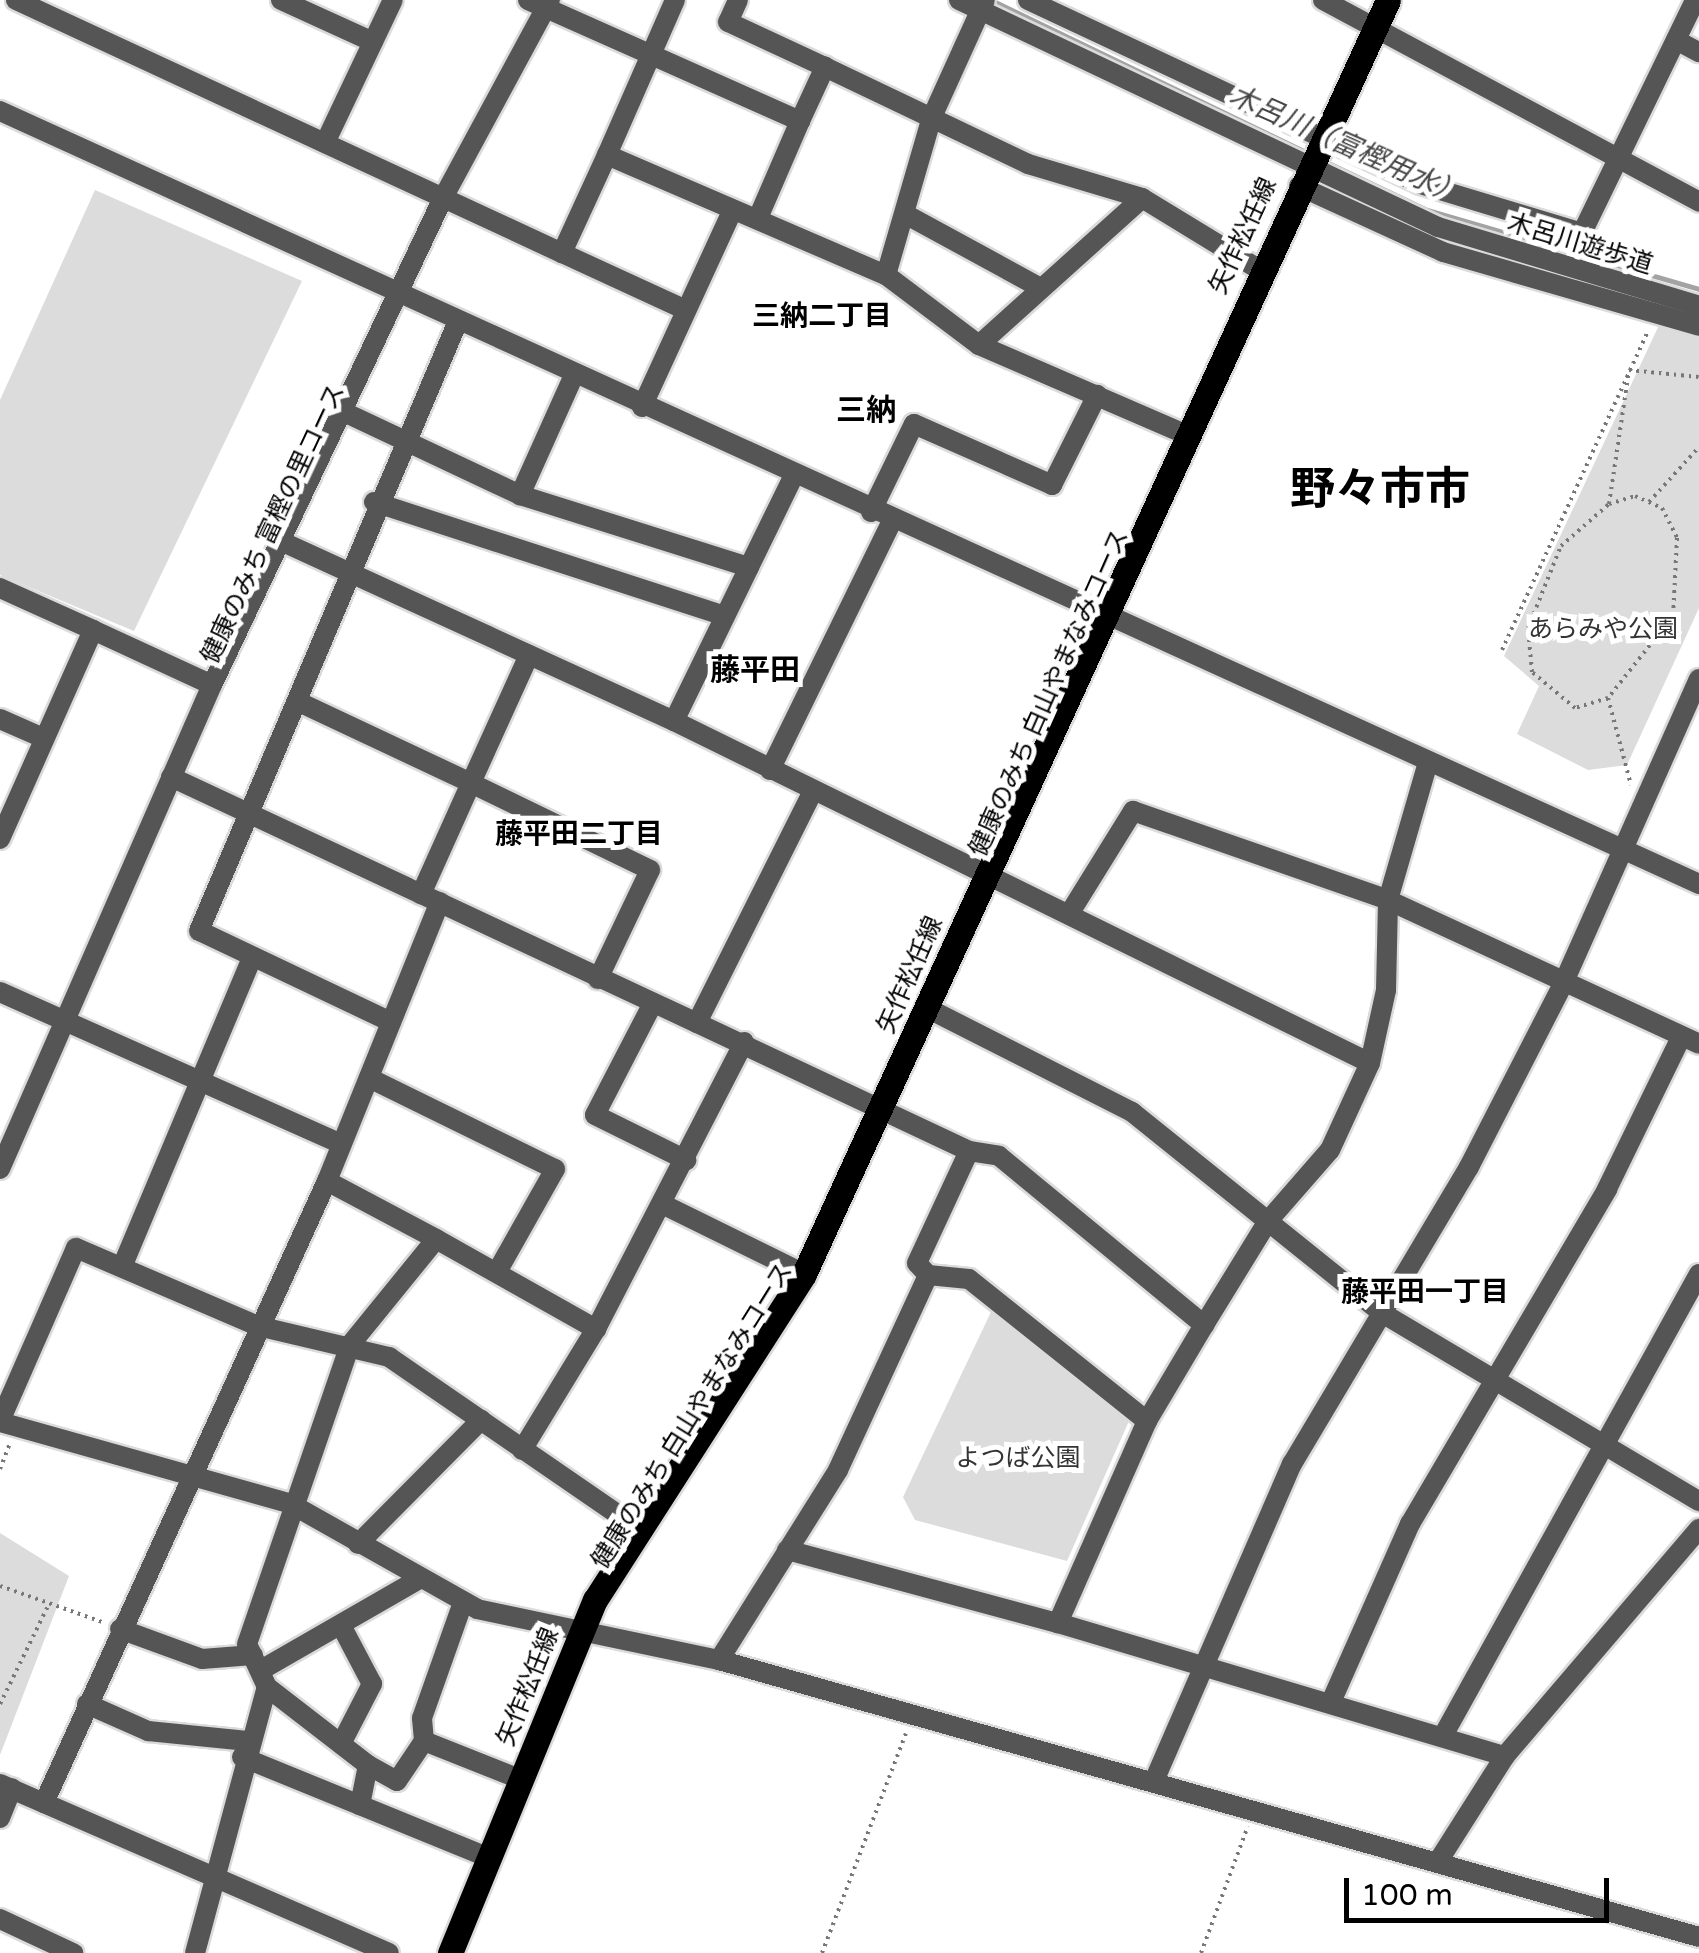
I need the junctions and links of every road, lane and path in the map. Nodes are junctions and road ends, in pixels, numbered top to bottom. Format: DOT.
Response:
graph roads {
  1 [pos="16,0"];
  2 [pos="281,0"];
  3 [pos="393,0"];
  4 [pos="675,0"];
  5 [pos="738,0"];
  6 [pos="958,0"];
  7 [pos="1028,0"];
  8 [pos="1323,0"];
  9 [pos="1388,0"];
  10 [pos="1695,0"];
  11 [pos="541,3"];
  12 [pos="983,5"];
  13 [pos="1372,31"];
  14 [pos="1676,40"];
  15 [pos="373,42"];
  16 [pos="1699,52"];
  17 [pos="651,53"];
  18 [pos="826,68"];
  19 [pos="0,112"];
  20 [pos="932,117"];
  21 [pos="800,122"];
  22 [pos="325,143"];
  23 [pos="607,155"];
  24 [pos="1620,156"];
  25 [pos="1310,160"];
  26 [pos="443,198"];
  27 [pos="1142,198"];
  28 [pos="1699,202"];
  29 [pos="732,211"];
  30 [pos="904,214"];
  31 [pos="758,218"];
  32 [pos="562,253"];
  33 [pos="1260,270"];
  34 [pos="886,275"];
  35 [pos="1041,288"];
  36 [pos="400,296"];
  37 [pos="1699,306"];
  38 [pos="686,310"];
  39 [pos="1657,314"];
  40 [pos="458,321"];
  41 [pos="1699,326"];
  42 [pos="979,345"];
  43 [pos="1629,370"];
  44 [pos="574,375"];
  45 [pos="1699,377"];
  46 [pos="1096,395"];
  47 [pos="642,407"];
  48 [pos="346,413"];
  49 [pos="1185,434"];
  50 [pos="402,440"];
  51 [pos="1699,447"];
  52 [pos="793,477"];
  53 [pos="520,495"];
  54 [pos="374,502"];
  55 [pos="1649,502"];
  56 [pos="1608,504"];
  57 [pos="871,512"];
  58 [pos="892,521"];
  59 [pos="285,543"];
  60 [pos="748,567"];
  61 [pos="344,574"];
  62 [pos="0,588"];
  63 [pos="1102,615"];
  64 [pos="725,616"];
  65 [pos="93,630"];
  66 [pos="1502,650"];
  67 [pos="529,654"];
  68 [pos="1699,679"];
  69 [pos="212,685"];
  70 [pos="1608,698"];
  71 [pos="301,703"];
  72 [pos="0,719"];
  73 [pos="674,720"];
  74 [pos="43,738"];
  75 [pos="1427,766"];
  76 [pos="770,770"];
  77 [pos="172,777"];
  78 [pos="471,783"];
  79 [pos="812,793"];
  80 [pos="1638,811"];
  81 [pos="250,814"];
  82 [pos="0,840"];
  83 [pos="1621,848"];
  84 [pos="987,873"];
  85 [pos="1699,884"];
  86 [pos="431,898"];
  87 [pos="1388,900"];
  88 [pos="1072,912"];
  89 [pos="252,958"];
  90 [pos="598,979"];
  91 [pos="1564,984"];
  92 [pos="0,992"];
  93 [pos="653,1003"];
  94 [pos="929,1009"];
  95 [pos="63,1021"];
  96 [pos="392,1022"];
  97 [pos="697,1023"];
  98 [pos="1690,1040"];
  99 [pos="744,1042"];
  100 [pos="1370,1063"];
  101 [pos="368,1078"];
  102 [pos="200,1081"];
  103 [pos="882,1105"];
  104 [pos="342,1144"];
  105 [pos="969,1150"];
  106 [pos="686,1160"];
  107 [pos="0,1169"];
  108 [pos="327,1181"];
  109 [pos="664,1205"];
  110 [pos="1268,1221"];
  111 [pos="436,1239"];
  112 [pos="122,1267"];
  113 [pos="498,1270"];
  114 [pos="804,1274"];
  115 [pos="1699,1274"];
  116 [pos="928,1276"];
  117 [pos="1382,1313"];
  118 [pos="1204,1325"];
  119 [pos="258,1326"];
  120 [pos="596,1329"];
  121 [pos="350,1345"];
  122 [pos="1496,1381"];
  123 [pos="482,1420"];
  124 [pos="1147,1422"];
  125 [pos="5,1424"];
  126 [pos="1601,1443"];
  127 [pos="522,1450"];
  128 [pos="0,1469"];
  129 [pos="188,1475"];
  130 [pos="1699,1500"];
  131 [pos="290,1504"];
  132 [pos="1699,1529"];
  133 [pos="642,1530"];
  134 [pos="358,1544"];
  135 [pos="788,1550"];
  136 [pos="419,1579"];
  137 [pos="0,1586"];
  138 [pos="462,1602"];
  139 [pos="49,1604"];
  140 [pos="1058,1623"];
  141 [pos="342,1628"];
  142 [pos="120,1629"];
  143 [pos="584,1630"];
  144 [pos="719,1660"];
  145 [pos="1198,1664"];
  146 [pos="261,1671"];
  147 [pos="1331,1702"];
  148 [pos="0,1704"];
  149 [pos="87,1704"];
  150 [pos="913,1715"];
  151 [pos="1444,1734"];
  152 [pos="424,1741"];
  153 [pos="340,1744"];
  154 [pos="245,1749"];
  155 [pos="1505,1756"];
  156 [pos="368,1765"];
  157 [pos="522,1780"];
  158 [pos="1154,1781"];
  159 [pos="6,1786"];
  160 [pos="44,1803"];
  161 [pos="360,1805"];
  162 [pos="1255,1809"];
  163 [pos="0,1818"];
  164 [pos="490,1858"];
  165 [pos="1439,1860"];
  166 [pos="213,1879"];
  167 [pos="0,1920"];
  168 [pos="1699,1937"];
  169 [pos="73,1953"];
  170 [pos="196,1953"];
  171 [pos="389,1953"];
  172 [pos="450,1953"];
  173 [pos="822,1953"];
  174 [pos="1201,1953"];
  1 -- 22 [label="street"];
  2 -- 15 [label="street"];
  3 -- 15 [label="street"];
  4 -- 17 [label="street"];
  5 -- 18 [label="street"];
  6 -- 12 [label="street, 木呂川遊歩道"];
  7 -- 25 [label="street"];
  8 -- 13 [label="street"];
  9 -- 13 [label="main road, 矢作松任線"];
  10 -- 14 [label="street"];
  11 -- 17 [label="street"];
  11 -- 26 [label="street"];
  12 -- 20 [label="street"];
  12 -- 25 [label="street, 木呂川遊歩道"];
  13 -- 24 [label="street"];
  13 -- 25 [label="main road, 矢作松任線"];
  14 -- 16 [label="street"];
  14 -- 24 [label="street"];
  15 -- 22 [label="street"];
  17 -- 21 [label="street"];
  17 -- 23 [label="street"];
  18 -- 20 [label="street"];
  18 -- 21 [label="street"];
  19 -- 36 [label="street"];
  20 -- 27 [label="street"];
  20 -- 30 [label="street"];
  21 -- 31 [label="street"];
  22 -- 26 [label="street"];
  23 -- 29 [label="street"];
  23 -- 32 [label="street"];
  24 -- 25 [label="street"];
  24 -- 28 [label="street"];
  25 -- 33 [label="main road, 矢作松任線"];
  25 -- 37 [label="street, 木呂川遊歩道"];
  25 -- 39 [label="street"];
  26 -- 32 [label="street"];
  26 -- 36 [label="street"];
  27 -- 33 [label="street"];
  27 -- 35 [label="street"];
  29 -- 31 [label="street"];
  29 -- 38 [label="street"];
  30 -- 34 [label="street"];
  30 -- 35 [label="street"];
  31 -- 34 [label="street"];
  32 -- 38 [label="street"];
  33 -- 49 [label="main road, 矢作松任線"];
  34 -- 42 [label="street"];
  35 -- 42 [label="street"];
  36 -- 40 [label="street"];
  36 -- 48 [label="street"];
  38 -- 47 [label="street"];
  39 -- 41 [label="street"];
  39 -- 43 [label="path"];
  40 -- 44 [label="street"];
  40 -- 50 [label="street"];
  42 -- 46 [label="street"];
  43 -- 45 [label="path"];
  43 -- 56 [label="path"];
  43 -- 66 [label="path"];
  44 -- 47 [label="street"];
  44 -- 53 [label="street"];
  46 -- 49 [label="street"];
  46 -- 57 [label="street"];
  47 -- 52 [label="street"];
  48 -- 50 [label="street"];
  48 -- 59 [label="street"];
  49 -- 63 [label="main road, 矢作松任線"];
  50 -- 53 [label="street"];
  50 -- 54 [label="street"];
  51 -- 55 [label="path"];
  52 -- 57 [label="street"];
  52 -- 60 [label="street"];
  53 -- 60 [label="street"];
  54 -- 61 [label="street"];
  54 -- 64 [label="street"];
  55 -- 56 [label="path"];
  55 -- 70 [label="path"];
  56 -- 70 [label="path"];
  57 -- 58 [label="street"];
  58 -- 63 [label="street"];
  58 -- 76 [label="street"];
  59 -- 61 [label="street"];
  59 -- 69 [label="street"];
  60 -- 64 [label="street"];
  61 -- 67 [label="street"];
  61 -- 71 [label="street"];
  62 -- 65 [label="street"];
  63 -- 75 [label="street"];
  63 -- 84 [label="main road, 矢作松任線"];
  64 -- 73 [label="street"];
  65 -- 69 [label="street"];
  65 -- 74 [label="street"];
  67 -- 73 [label="street"];
  67 -- 78 [label="street"];
  68 -- 80 [label="street"];
  69 -- 77 [label="street"];
  70 -- 80 [label="path"];
  71 -- 78 [label="street"];
  71 -- 81 [label="street"];
  72 -- 74 [label="street"];
  73 -- 76 [label="street"];
  74 -- 82 [label="street"];
  75 -- 83 [label="street"];
  75 -- 87 [label="street"];
  76 -- 79 [label="street"];
  77 -- 81 [label="street"];
  77 -- 95 [label="street"];
  78 -- 86 [label="street"];
  78 -- 90 [label="street"];
  79 -- 84 [label="street"];
  79 -- 97 [label="street"];
  80 -- 83 [label="street"];
  81 -- 86 [label="street"];
  81 -- 89 [label="street"];
  83 -- 85 [label="street"];
  83 -- 91 [label="street"];
  84 -- 88 [label="street"];
  84 -- 94 [label="main road, 矢作松任線"];
  86 -- 90 [label="street"];
  86 -- 96 [label="street"];
  87 -- 88 [label="street"];
  87 -- 91 [label="street"];
  87 -- 100 [label="street"];
  88 -- 100 [label="street"];
  89 -- 96 [label="street"];
  89 -- 102 [label="street"];
  90 -- 93 [label="street"];
  91 -- 98 [label="street"];
  91 -- 117 [label="street"];
  92 -- 95 [label="street"];
  93 -- 97 [label="street"];
  93 -- 106 [label="street"];
  94 -- 103 [label="main road, 矢作松任線"];
  94 -- 110 [label="street"];
  95 -- 102 [label="street"];
  95 -- 107 [label="street"];
  96 -- 101 [label="street"];
  97 -- 99 [label="street"];
  98 -- 122 [label="street"];
  99 -- 103 [label="street"];
  99 -- 106 [label="street"];
  100 -- 110 [label="street"];
  101 -- 104 [label="street"];
  101 -- 113 [label="street"];
  102 -- 104 [label="street"];
  102 -- 112 [label="street"];
  103 -- 105 [label="street"];
  103 -- 114 [label="main road, 矢作松任線"];
  104 -- 108 [label="street"];
  105 -- 116 [label="street"];
  105 -- 118 [label="street"];
  106 -- 109 [label="street"];
  108 -- 111 [label="street"];
  108 -- 119 [label="street"];
  109 -- 114 [label="street"];
  109 -- 120 [label="street"];
  110 -- 117 [label="street"];
  110 -- 118 [label="street"];
  111 -- 113 [label="street"];
  111 -- 121 [label="street"];
  112 -- 119 [label="street"];
  112 -- 125 [label="street"];
  113 -- 120 [label="street"];
  114 -- 133 [label="main road, 矢作松任線"];
  115 -- 126 [label="street"];
  116 -- 124 [label="street"];
  116 -- 135 [label="street"];
  117 -- 122 [label="street"];
  117 -- 145 [label="street"];
  118 -- 124 [label="street"];
  119 -- 121 [label="street"];
  119 -- 129 [label="street"];
  120 -- 127 [label="street"];
  121 -- 123 [label="street"];
  121 -- 131 [label="street"];
  122 -- 126 [label="street"];
  122 -- 147 [label="street"];
  123 -- 127 [label="street"];
  123 -- 134 [label="street"];
  124 -- 140 [label="street"];
  125 -- 128 [label="path"];
  125 -- 129 [label="street"];
  126 -- 130 [label="street"];
  126 -- 151 [label="street"];
  127 -- 133 [label="street"];
  129 -- 131 [label="street"];
  129 -- 142 [label="street"];
  131 -- 134 [label="street"];
  131 -- 146 [label="street"];
  132 -- 155 [label="street"];
  133 -- 143 [label="main road, 矢作松任線"];
  134 -- 136 [label="street"];
  135 -- 140 [label="street"];
  135 -- 144 [label="street"];
  136 -- 138 [label="street"];
  136 -- 141 [label="street"];
  137 -- 139 [label="path"];
  138 -- 143 [label="street"];
  138 -- 152 [label="street"];
  139 -- 142 [label="path"];
  139 -- 148 [label="path"];
  140 -- 145 [label="street"];
  141 -- 146 [label="street"];
  141 -- 153 [label="street"];
  142 -- 146 [label="street"];
  142 -- 149 [label="street"];
  143 -- 144 [label="street"];
  143 -- 157 [label="main road, 矢作松任線"];
  144 -- 150 [label="street"];
  145 -- 147 [label="street"];
  145 -- 158 [label="street"];
  146 -- 153 [label="street"];
  146 -- 154 [label="street"];
  147 -- 151 [label="street"];
  149 -- 154 [label="street"];
  149 -- 160 [label="street"];
  150 -- 158 [label="street"];
  150 -- 173 [label="path"];
  151 -- 155 [label="street"];
  152 -- 156 [label="street"];
  152 -- 157 [label="street"];
  153 -- 156 [label="street"];
  154 -- 161 [label="street"];
  154 -- 166 [label="street"];
  155 -- 165 [label="street"];
  156 -- 161 [label="street"];
  157 -- 164 [label="main road, 矢作松任線"];
  158 -- 162 [label="street"];
  159 -- 160 [label="street"];
  159 -- 163 [label="street"];
  160 -- 166 [label="street"];
  161 -- 164 [label="street"];
  162 -- 165 [label="street"];
  162 -- 174 [label="path"];
  164 -- 172 [label="main road, 矢作松任線"];
  165 -- 168 [label="street"];
  166 -- 170 [label="street"];
  166 -- 171 [label="street"];
  167 -- 169 [label="street"];
}
